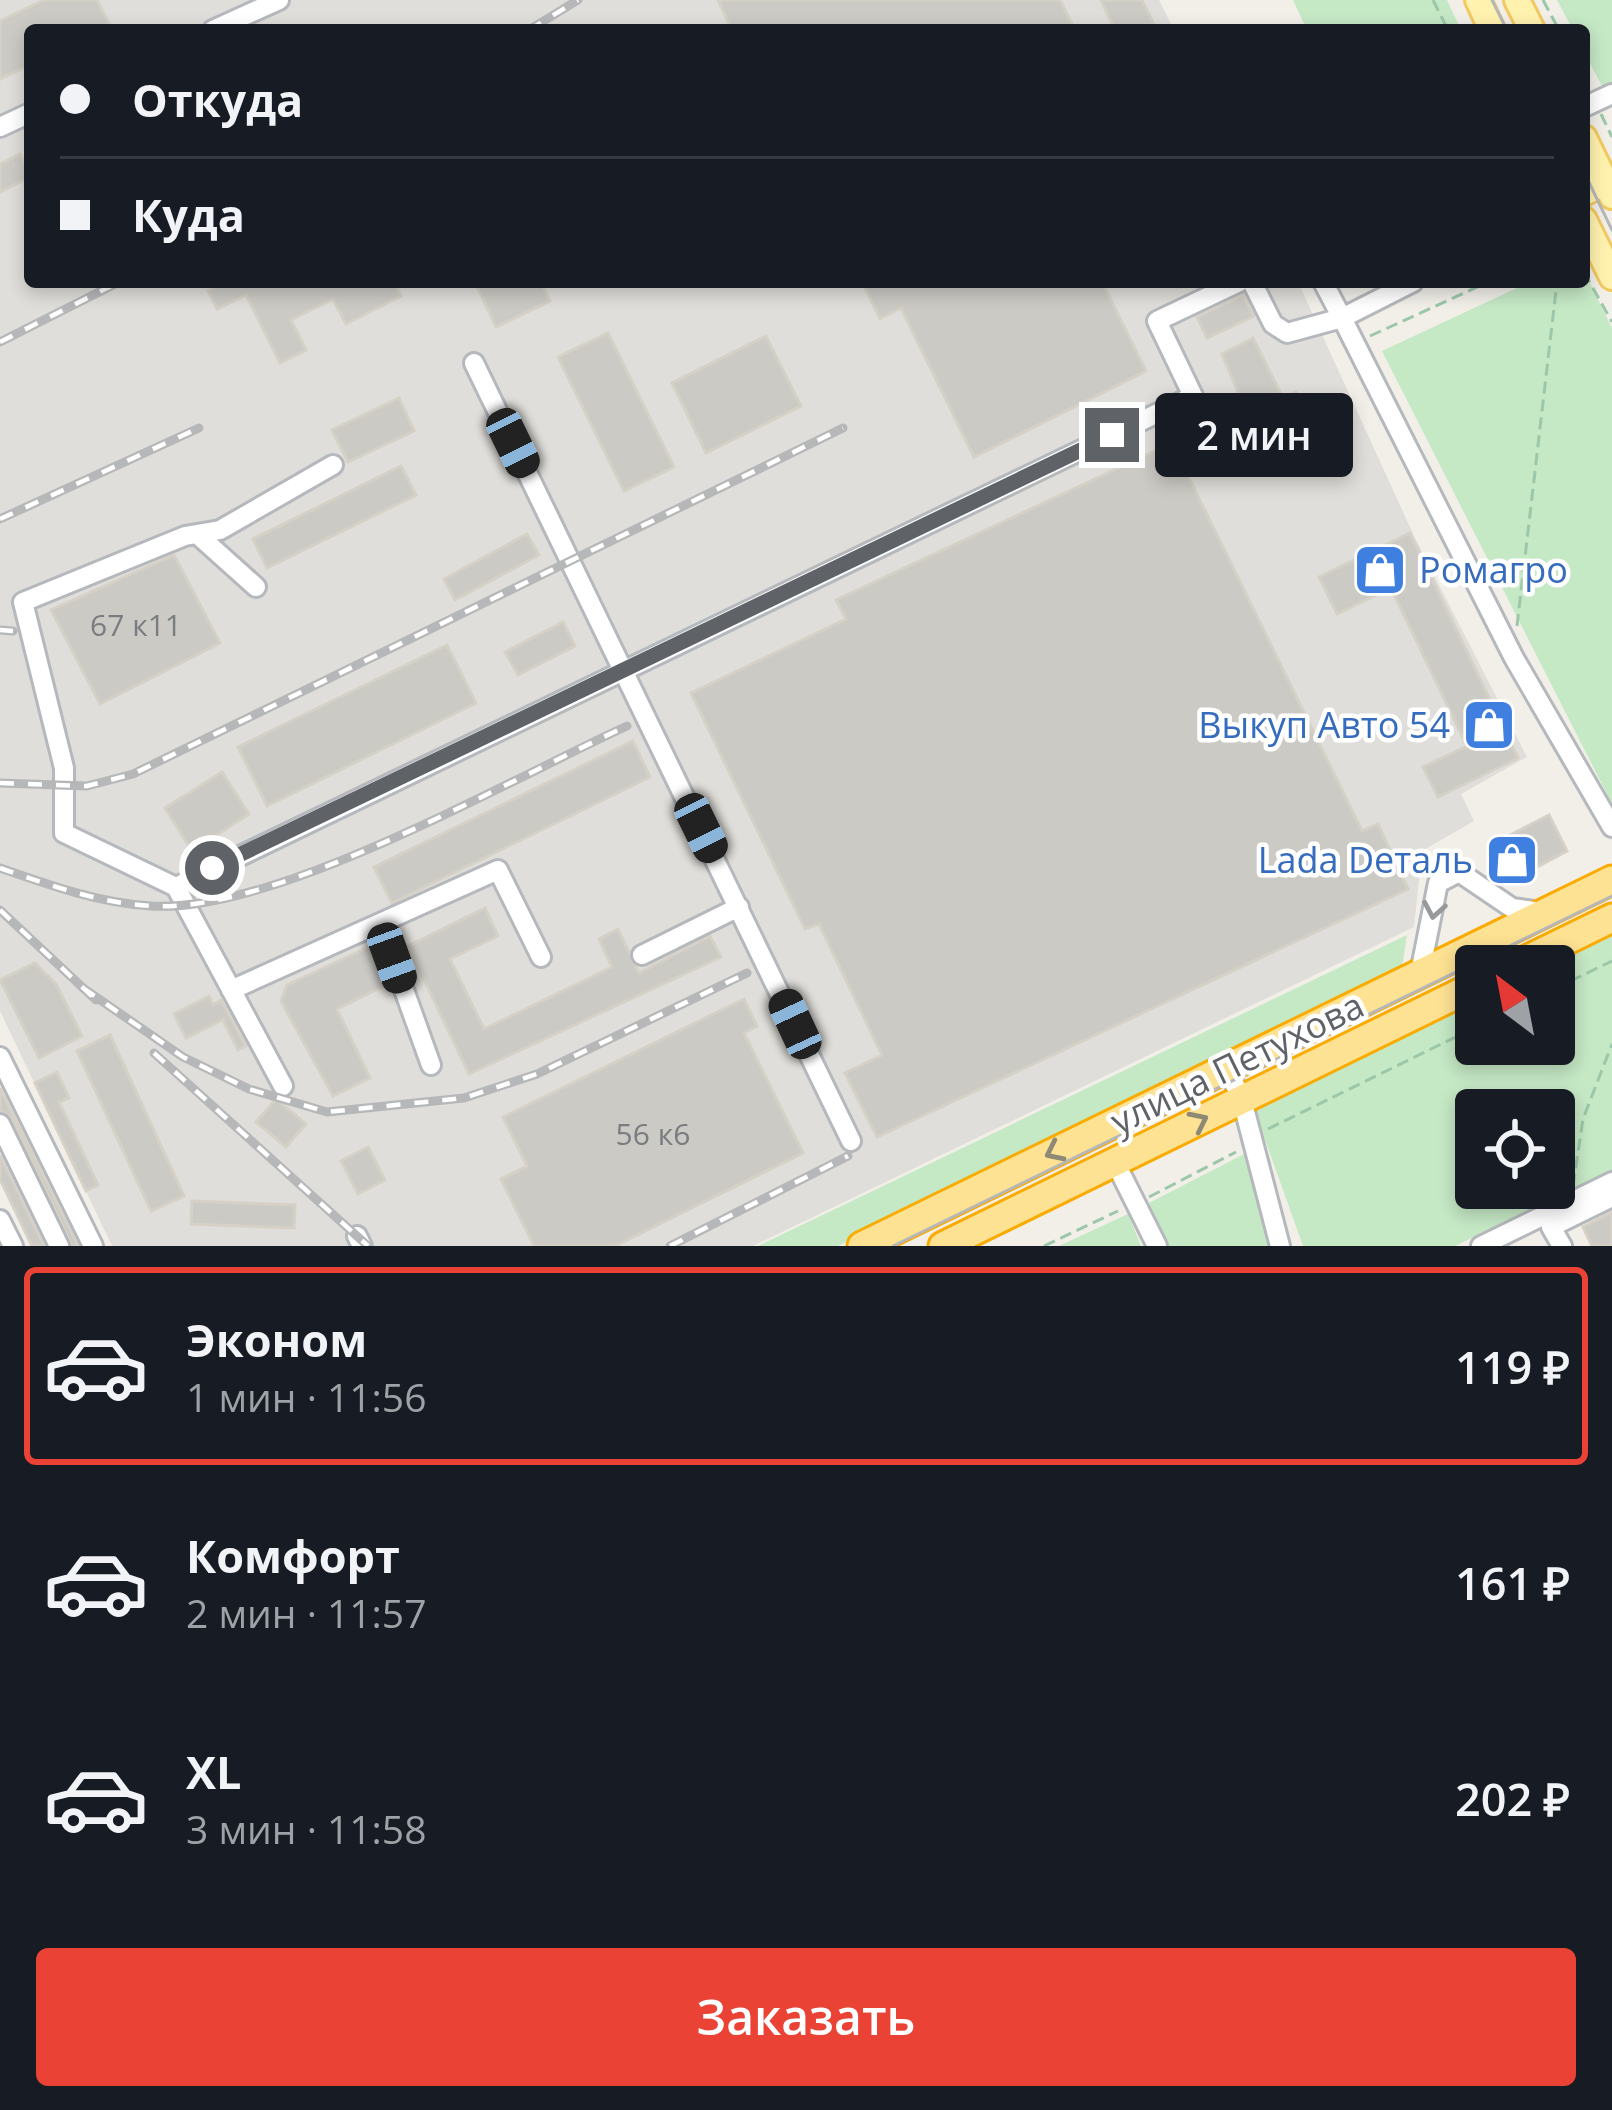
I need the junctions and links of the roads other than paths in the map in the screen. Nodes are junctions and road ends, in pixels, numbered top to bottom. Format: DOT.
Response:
graph roads {
  1 [pos="279,0"];
  2 [pos="226,24"];
  3 [pos="1590,158"];
  4 [pos="1600,191"];
  5 [pos="1590,232"];
  6 [pos="1612,278"];
  7 [pos="1226,288"];
  8 [pos="1255,288"];
  9 [pos="1326,288"];
  10 [pos="1401,288"];
  11 [pos="1342,318"];
  12 [pos="474,363"];
  13 [pos="333,465"];
  14 [pos="196,534"];
  15 [pos="256,587"];
  16 [pos="625,669"];
  17 [pos="1612,827"];
  18 [pos="1612,880"];
  19 [pos="176,887"];
  20 [pos="739,907"];
  21 [pos="1546,912"];
  22 [pos="1612,918"];
  23 [pos="380,923"];
  24 [pos="1557,945"];
  25 [pos="642,955"];
  26 [pos="541,957"];
  27 [pos="1420,974"];
  28 [pos="231,989"];
  29 [pos="1455,995"];
  30 [pos="0,1057"];
  31 [pos="431,1065"];
  32 [pos="1227,1068"];
  33 [pos="284,1086"];
  34 [pos="1242,1100"];
  35 [pos="0,1124"];
  36 [pos="850,1141"];
  37 [pos="1115,1162"];
  38 [pos="1612,1182"];
  39 [pos="1612,1197"];
  40 [pos="0,1220"];
  41 [pos="870,1244"];
  42 [pos="13,1246"];
  43 [pos="58,1246"];
  44 [pos="93,1246"];
  45 [pos="943,1246"];
  46 [pos="1157,1246"];
  47 [pos="1280,1246"];
  48 [pos="1481,1246"];
  49 [pos="1562,1246"];
  1 -- 2 [label="street"];
  3 -- 4 [label="main road"];
  5 -- 6 [label="main road"];
  7 -- 16 [label="street"];
  8 -- 11 [label="street"];
  9 -- 11 [label="street"];
  10 -- 11 [label="street"];
  11 -- 17 [label="street"];
  12 -- 16 [label="street"];
  13 -- 14 [label="street"];
  14 -- 15 [label="street"];
  14 -- 19 [label="street"];
  16 -- 19 [label="street"];
  16 -- 20 [label="street"];
  18 -- 21 [label="highway, улица Петухова"];
  19 -- 28 [label="street"];
  20 -- 25 [label="street"];
  20 -- 36 [label="street"];
  21 -- 27 [label="highway, улица Петухова"];
  21 -- 27 [label="street, one-way"];
  22 -- 24 [label="highway"];
  23 -- 26 [label="street"];
  23 -- 28 [label="street"];
  23 -- 31 [label="street"];
  27 -- 32 [label="highway, улица Петухова"];
  28 -- 33 [label="street"];
  29 -- 34 [label="highway, улица Петухова"];
  30 -- 44 [label="street"];
  32 -- 34 [label="street"];
  32 -- 41 [label="highway, улица Петухова, one-way"];
  37 -- 34 [label="highway, улица Петухова, one-way"];
  34 -- 47 [label="street"];
  35 -- 43 [label="street"];
  37 -- 45 [label="highway, улица Петухова"];
  37 -- 46 [label="street"];
  38 -- 48 [label="street"];
  39 -- 49 [label="street"];
  40 -- 42 [label="street"];
}
